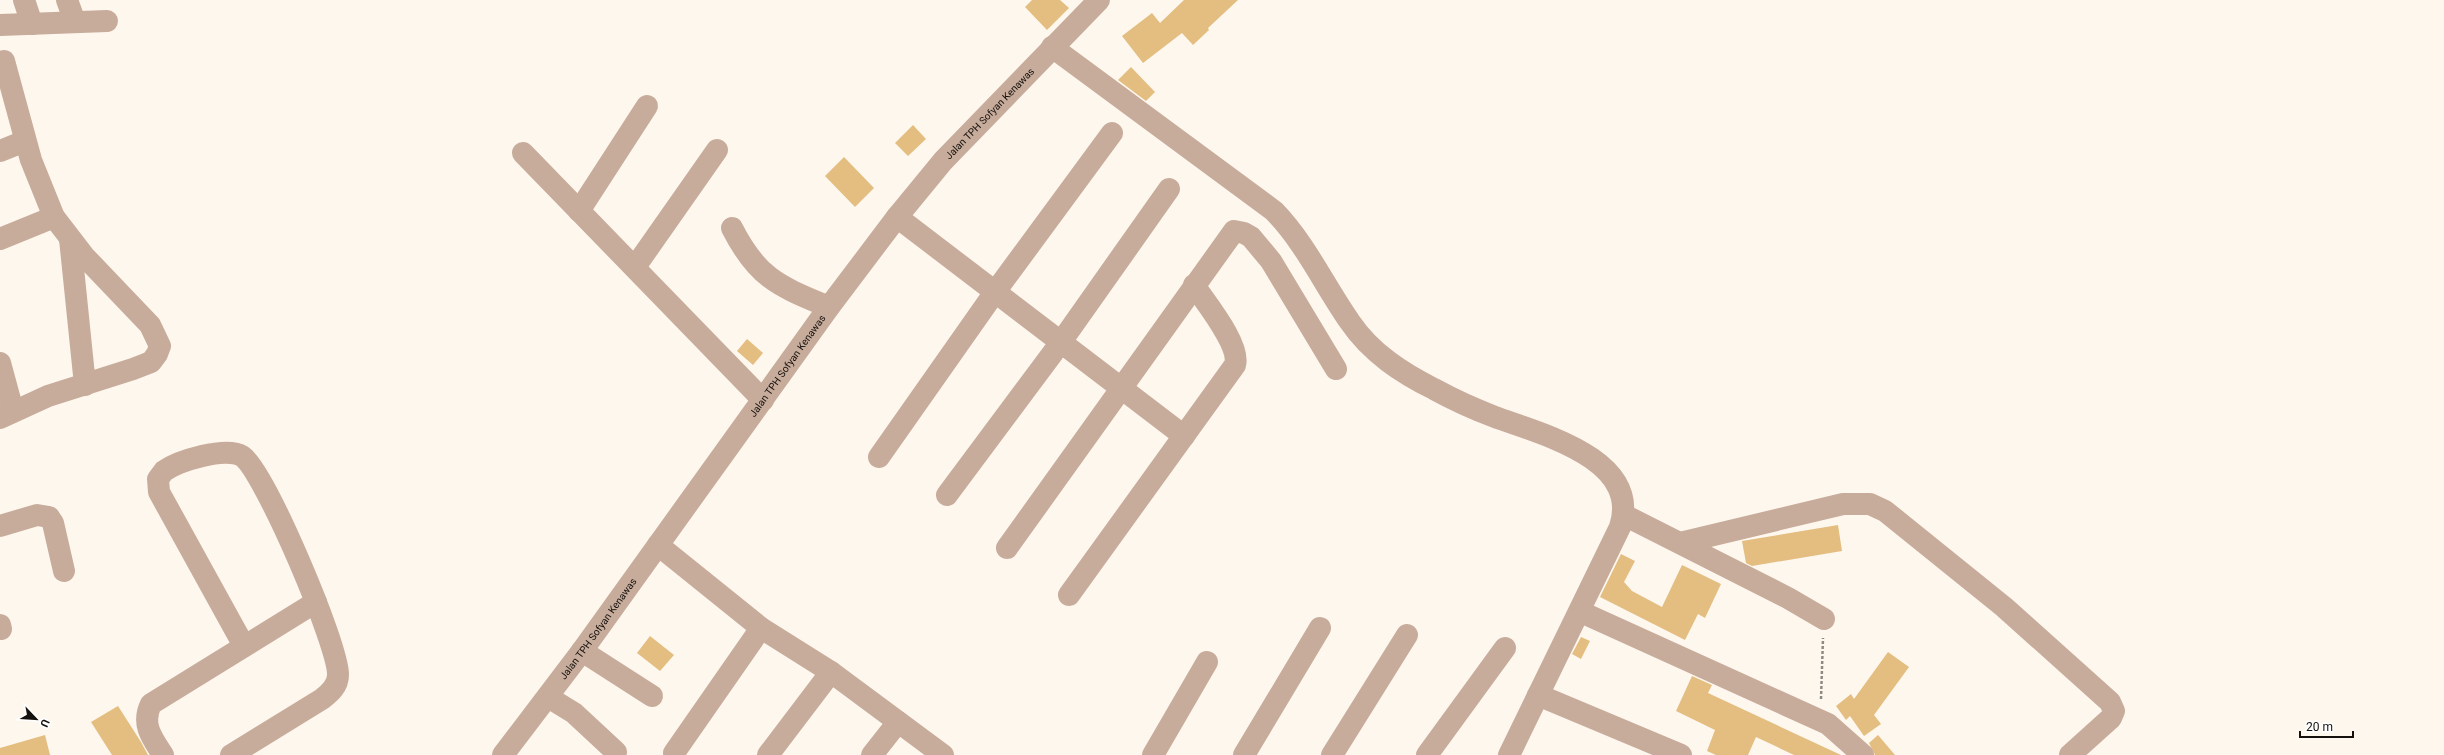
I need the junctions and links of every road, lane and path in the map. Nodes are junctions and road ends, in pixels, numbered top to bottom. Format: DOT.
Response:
graph roads {
  1 [pos="24,0"];
  2 [pos="67,0"];
  3 [pos="1099,0"];
  4 [pos="107,21"];
  5 [pos="75,22"];
  6 [pos="32,24"];
  7 [pos="0,25"];
  8 [pos="1052,47"];
  9 [pos="1,59"];
  10 [pos="647,106"];
  11 [pos="1112,133"];
  12 [pos="25,141"];
  13 [pos="717,150"];
  14 [pos="0,151"];
  15 [pos="523,153"];
  16 [pos="1169,189"];
  17 [pos="580,211"];
  18 [pos="54,217"];
  19 [pos="897,217"];
  20 [pos="732,228"];
  21 [pos="70,238"];
  22 [pos="0,239"];
  23 [pos="635,267"];
  24 [pos="1194,285"];
  25 [pos="995,292"];
  26 [pos="829,307"];
  27 [pos="1061,342"];
  28 [pos="0,363"];
  29 [pos="1336,369"];
  30 [pos="85,385"];
  31 [pos="1122,388"];
  32 [pos="763,400"];
  33 [pos="6,414"];
  34 [pos="1184,436"];
  35 [pos="879,457"];
  36 [pos="947,495"];
  37 [pos="1624,515"];
  38 [pos="0,526"];
  39 [pos="1680,543"];
  40 [pos="658,545"];
  41 [pos="1007,548"];
  42 [pos="64,571"];
  43 [pos="1070,595"];
  44 [pos="316,602"];
  45 [pos="1581,612"];
  46 [pos="1824,619"];
  47 [pos="761,628"];
  48 [pos="1320,628"];
  49 [pos="1407,635"];
  50 [pos="244,646"];
  51 [pos="1505,648"];
  52 [pos="582,650"];
  53 [pos="1206,662"];
  54 [pos="831,672"];
  55 [pos="652,696"];
  56 [pos="1538,696"];
  57 [pos="548,697"];
  58 [pos="898,722"];
  59 [pos="1828,724"];
  60 [pos="616,752"];
  61 [pos="674,753"];
  62 [pos="163,755"];
  63 [pos="232,755"];
  64 [pos="503,755"];
  65 [pos="768,755"];
  66 [pos="872,755"];
  67 [pos="943,755"];
  68 [pos="1153,755"];
  69 [pos="1244,755"];
  70 [pos="1332,755"];
  71 [pos="1427,755"];
  72 [pos="1509,755"];
  73 [pos="1681,755"];
  74 [pos="1862,755"];
  75 [pos="2070,755"];
  1 -- 6 [label="street"];
  2 -- 5 [label="street"];
  3 -- 8 [label="street, Jalan TPH Sofyan Kenawas"];
  4 -- 5 [label="street"];
  5 -- 6 [label="street"];
  6 -- 7 [label="street"];
  8 -- 19 [label="street, Jalan TPH Sofyan Kenawas"];
  8 -- 37 [label="street"];
  9 -- 12 [label="street"];
  10 -- 17 [label="street"];
  11 -- 25 [label="street"];
  12 -- 14 [label="street"];
  12 -- 18 [label="street"];
  13 -- 23 [label="street"];
  15 -- 17 [label="street"];
  16 -- 27 [label="street"];
  17 -- 23 [label="street"];
  18 -- 21 [label="street"];
  18 -- 22 [label="street"];
  19 -- 25 [label="street"];
  19 -- 26 [label="street, Jalan TPH Sofyan Kenawas"];
  20 -- 26 [label="street"];
  21 -- 30 [label="street"];
  21 -- 30 [label="street"];
  23 -- 32 [label="street"];
  24 -- 29 [label="street"];
  24 -- 31 [label="street"];
  24 -- 34 [label="street"];
  25 -- 27 [label="street"];
  25 -- 35 [label="street"];
  26 -- 32 [label="street, Jalan TPH Sofyan Kenawas"];
  27 -- 31 [label="street"];
  27 -- 36 [label="street"];
  28 -- 33 [label="street"];
  30 -- 33 [label="street"];
  31 -- 34 [label="street"];
  31 -- 41 [label="street"];
  32 -- 40 [label="street, Jalan TPH Sofyan Kenawas"];
  34 -- 43 [label="street"];
  37 -- 39 [label="street"];
  37 -- 45 [label="street"];
  38 -- 42 [label="street"];
  39 -- 46 [label="street"];
  39 -- 75 [label="street"];
  40 -- 47 [label="street"];
  40 -- 52 [label="street, Jalan TPH Sofyan Kenawas"];
  44 -- 50 [label="street"];
  44 -- 50 [label="street"];
  44 -- 63 [label="street"];
  45 -- 56 [label="street"];
  45 -- 59 [label="street"];
  46 -- 59 [label="path"];
  47 -- 54 [label="street"];
  47 -- 61 [label="street"];
  48 -- 69 [label="street"];
  49 -- 70 [label="street"];
  50 -- 62 [label="street"];
  51 -- 71 [label="street"];
  52 -- 55 [label="street"];
  52 -- 57 [label="street, Jalan TPH Sofyan Kenawas"];
  53 -- 68 [label="street"];
  54 -- 58 [label="street"];
  54 -- 65 [label="street"];
  56 -- 72 [label="street"];
  56 -- 73 [label="street"];
  57 -- 60 [label="street"];
  57 -- 64 [label="street, Jalan TPH Sofyan Kenawas"];
  58 -- 66 [label="street"];
  58 -- 67 [label="street"];
  59 -- 74 [label="street"];
}
